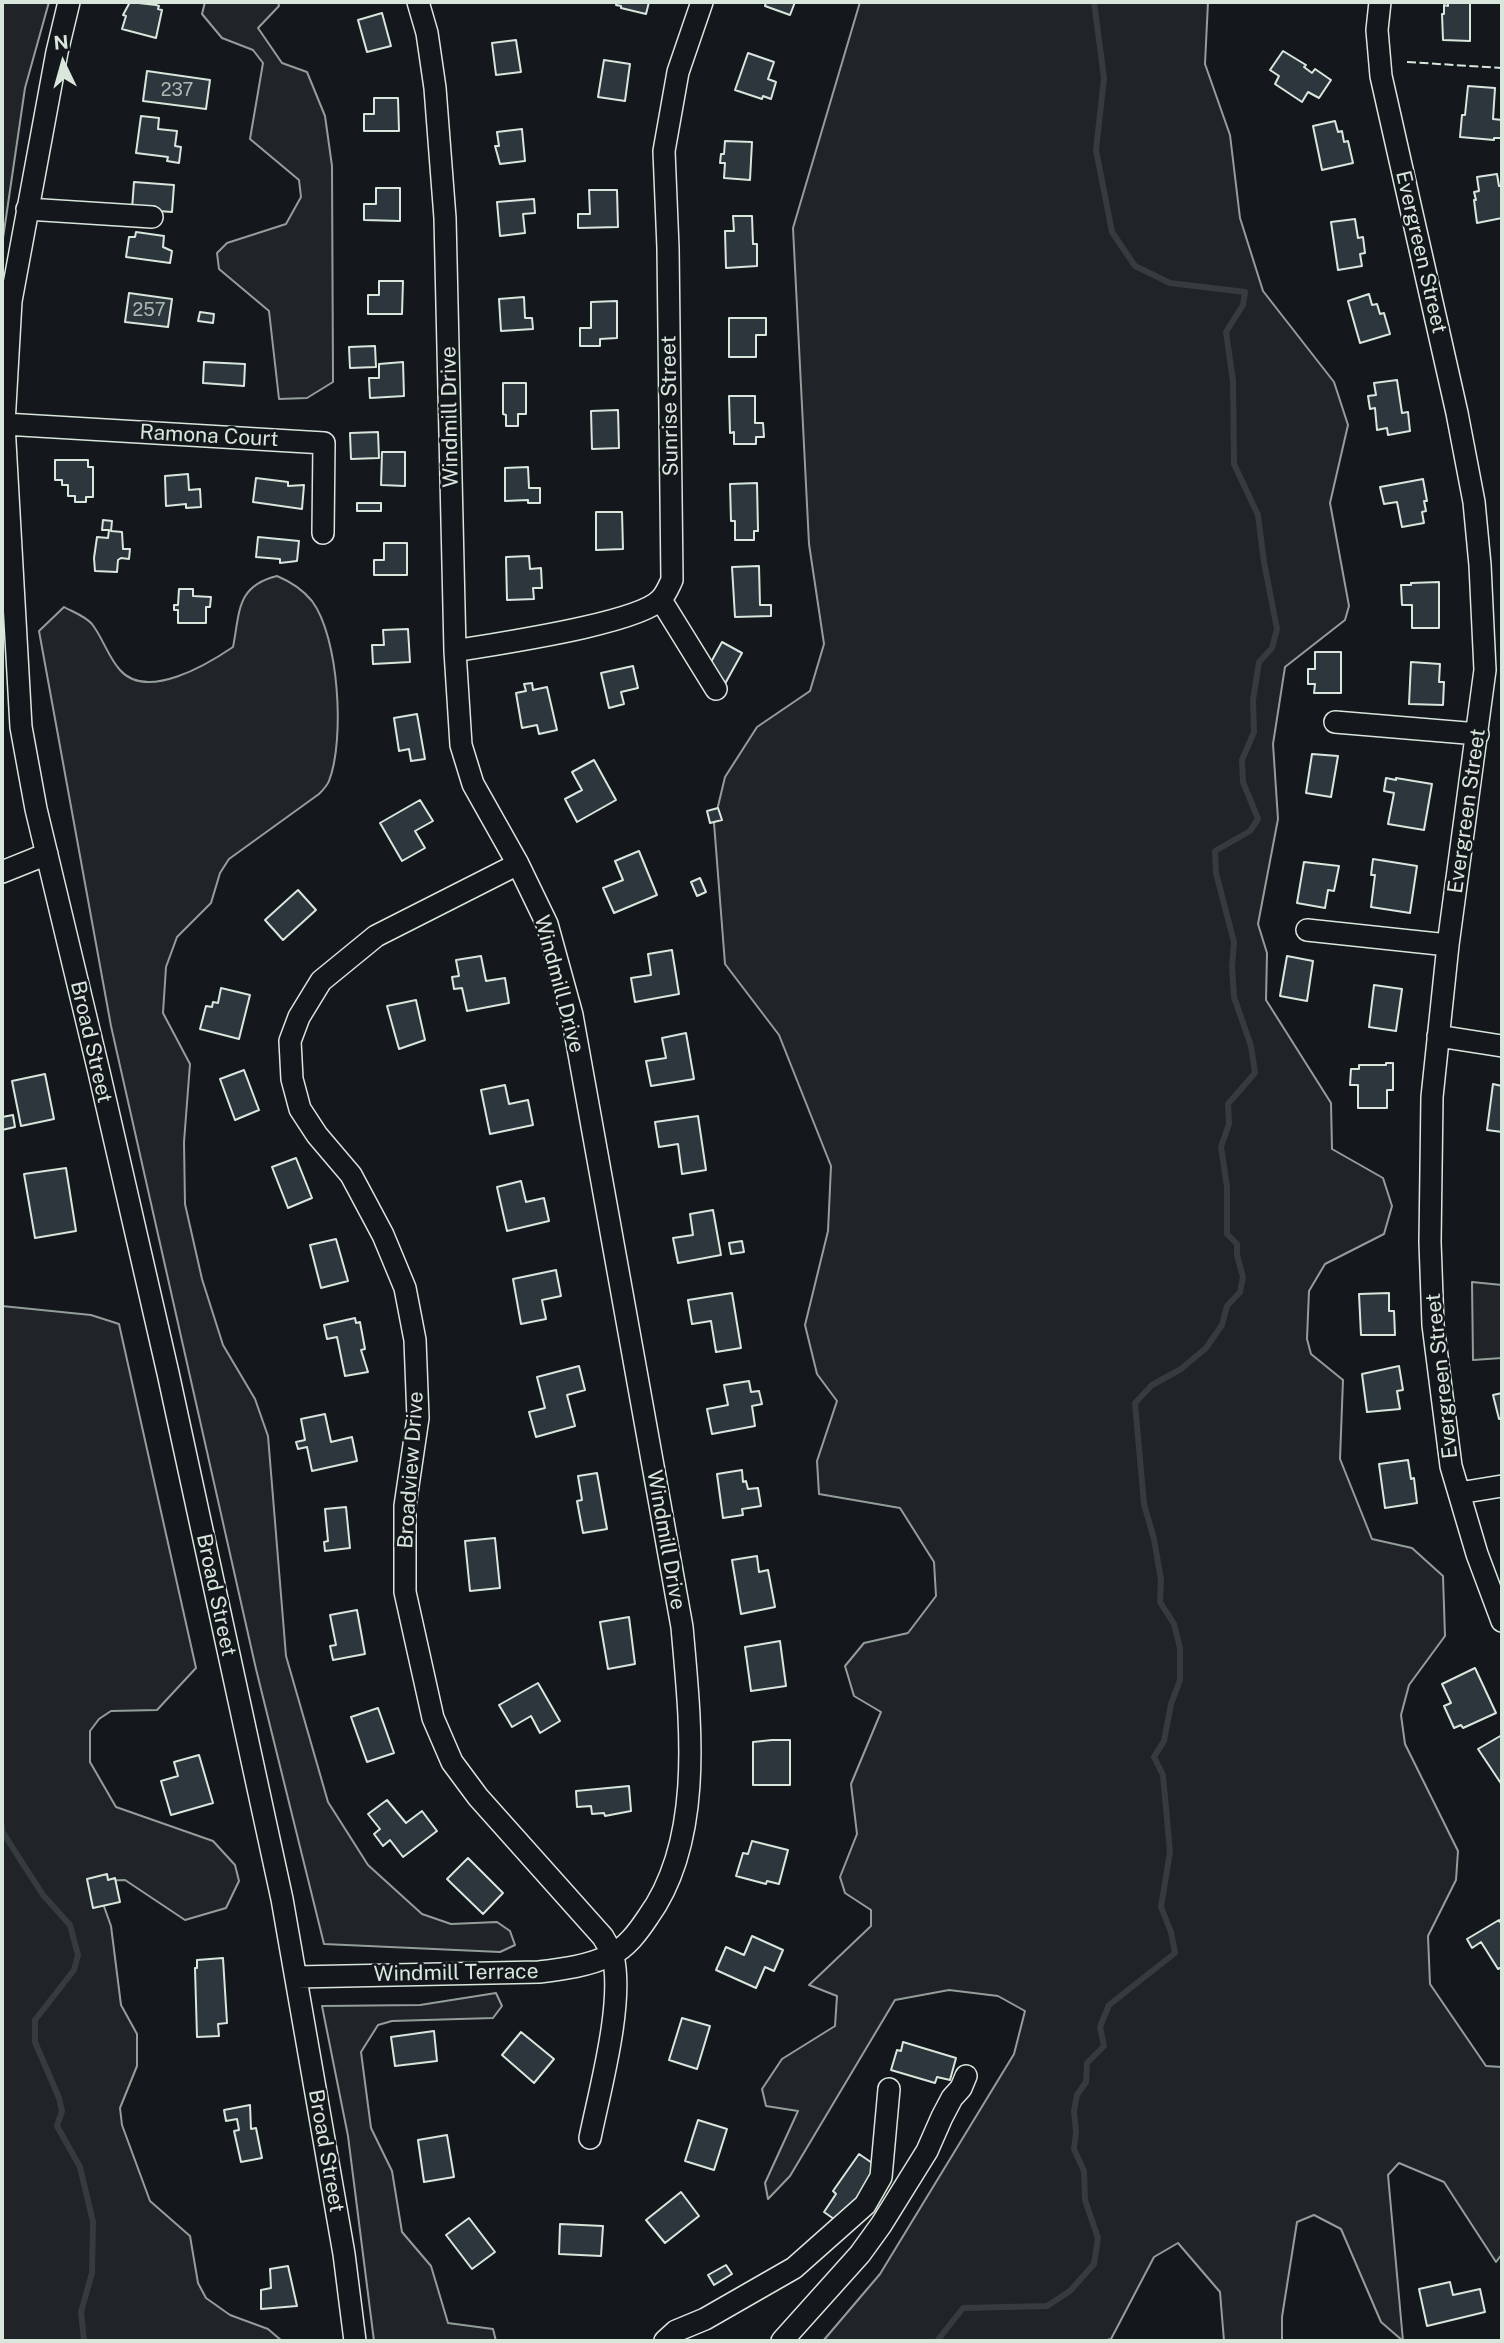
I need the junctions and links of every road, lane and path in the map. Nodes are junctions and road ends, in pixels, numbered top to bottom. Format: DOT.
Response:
graph roads {
  1 [pos="69,2"];
  2 [pos="418,2"];
  3 [pos="702,2"];
  4 [pos="1380,2"];
  5 [pos="27,209"];
  6 [pos="152,217"];
  7 [pos="6,327"];
  8 [pos="3,414"];
  9 [pos="323,533"];
  10 [pos="661,600"];
  11 [pos="455,651"];
  12 [pos="716,689"];
  13 [pos="1335,722"];
  14 [pos="1478,734"];
  15 [pos="47,854"];
  16 [pos="518,864"];
  17 [pos="2,872"];
  18 [pos="1307,930"];
  19 [pos="1448,946"];
  20 [pos="1438,1036"];
  21 [pos="1502,1046"];
  22 [pos="1502,1486"];
  23 [pos="1459,1493"];
  24 [pos="1502,1621"];
  25 [pos="613,1954"];
  26 [pos="296,1977"];
  27 [pos="966,2076"];
  28 [pos="889,2089"];
  29 [pos="590,2137"];
  30 [pos="355,2341"];
  31 [pos="665,2341"];
  32 [pos="782,2341"];
  1 -- 5 [label="street, Broad Street"];
  2 -- 11 [label="street, Windmill Drive"];
  3 -- 10 [label="street, Sunrise Street"];
  4 -- 14 [label="street, Evergreen Street"];
  5 -- 6 [label="street"];
  5 -- 7 [label="street, Broad Street"];
  7 -- 8 [label="street, Broad Street"];
  8 -- 9 [label="street, Ramona Court"];
  8 -- 15 [label="street, Broad Street"];
  10 -- 11 [label="street"];
  10 -- 12 [label="street"];
  11 -- 16 [label="street, Windmill Drive"];
  13 -- 14 [label="street"];
  14 -- 19 [label="street, Evergreen Street"];
  15 -- 17 [label="street"];
  15 -- 26 [label="street, Broad Street"];
  16 -- 25 [label="street, Windmill Drive"];
  16 -- 25 [label="street, Broadview Drive"];
  18 -- 19 [label="street"];
  19 -- 20 [label="street, Evergreen Street"];
  20 -- 21 [label="street"];
  20 -- 23 [label="street, Evergreen Street"];
  22 -- 23 [label="street"];
  23 -- 24 [label="street, Evergreen Street"];
  25 -- 26 [label="street, Windmill Terrace"];
  25 -- 29 [label="street"];
  26 -- 30 [label="street, Broad Street"];
  27 -- 32 [label="street"];
  28 -- 31 [label="street"];
}
